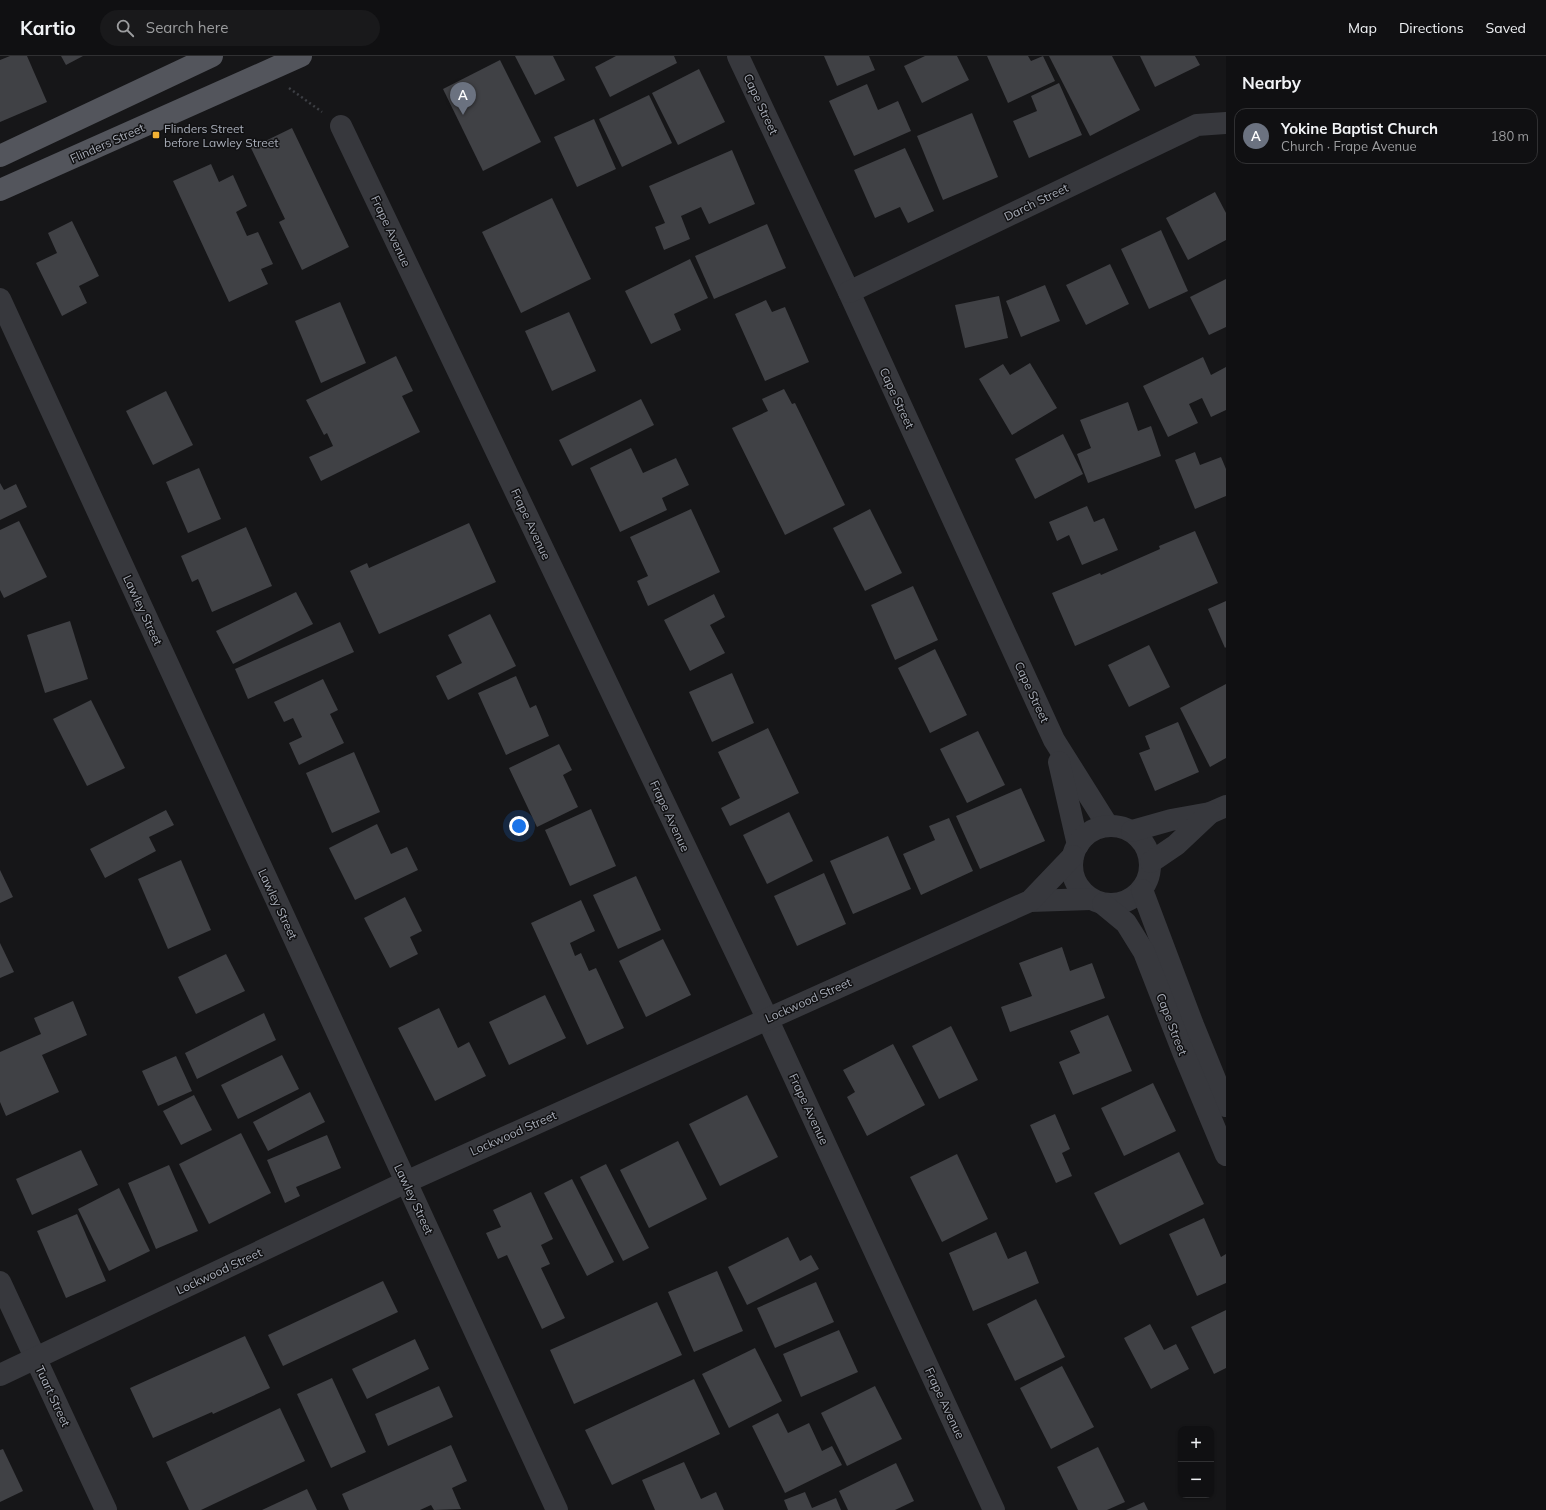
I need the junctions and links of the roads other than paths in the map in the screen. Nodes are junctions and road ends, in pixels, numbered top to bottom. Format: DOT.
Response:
graph roads {
  1 [pos="212,56"];
  2 [pos="301,56"];
  3 [pos="738,56"];
  4 [pos="1226,124"];
  5 [pos="341,126"];
  6 [pos="0,156"];
  7 [pos="0,190"];
  8 [pos="849,292"];
  9 [pos="0,299"];
  10 [pos="1054,740"];
  11 [pos="1218,810"];
  12 [pos="1108,826"];
  13 [pos="1132,831"];
  14 [pos="1075,850"];
  15 [pos="1151,862"];
  16 [pos="1142,890"];
  17 [pos="1030,901"];
  18 [pos="1097,902"];
  19 [pos="767,1018"];
  20 [pos="1226,1106"];
  21 [pos="1226,1155"];
  22 [pos="406,1182"];
  23 [pos="0,1282"];
  24 [pos="36,1358"];
  25 [pos="0,1374"];
  26 [pos="106,1510"];
  27 [pos="557,1510"];
  28 [pos="994,1510"];
  1 -- 6 [label="main road"];
  2 -- 7 [label="main road, Flinders Street"];
  3 -- 8 [label="street, Cape Street"];
  4 -- 8 [label="street, Darch Street"];
  5 -- 19 [label="street, Frape Avenue"];
  8 -- 10 [label="street, Cape Street"];
  9 -- 22 [label="street, Lawley Street"];
  10 -- 12 [label="street, Cape Street"];
  10 -- 14 [label="street, Cape Street"];
  11 -- 13 [label="street"];
  11 -- 15 [label="street"];
  12 -- 13 [label="street"];
  12 -- 14 [label="street"];
  13 -- 15 [label="street"];
  14 -- 17 [label="street, Lockwood Street"];
  14 -- 18 [label="street"];
  15 -- 16 [label="street"];
  16 -- 18 [label="street"];
  16 -- 20 [label="street, Cape Street"];
  17 -- 18 [label="street, Lockwood Street"];
  17 -- 19 [label="street, Lockwood Street"];
  18 -- 21 [label="street, Cape Street"];
  19 -- 22 [label="street, Lockwood Street"];
  19 -- 28 [label="street, Frape Avenue"];
  22 -- 24 [label="street, Lockwood Street"];
  22 -- 27 [label="street, Lawley Street"];
  23 -- 24 [label="street, Tuart Street"];
  24 -- 25 [label="street, Lockwood Street"];
  24 -- 26 [label="street, Tuart Street"];
}
